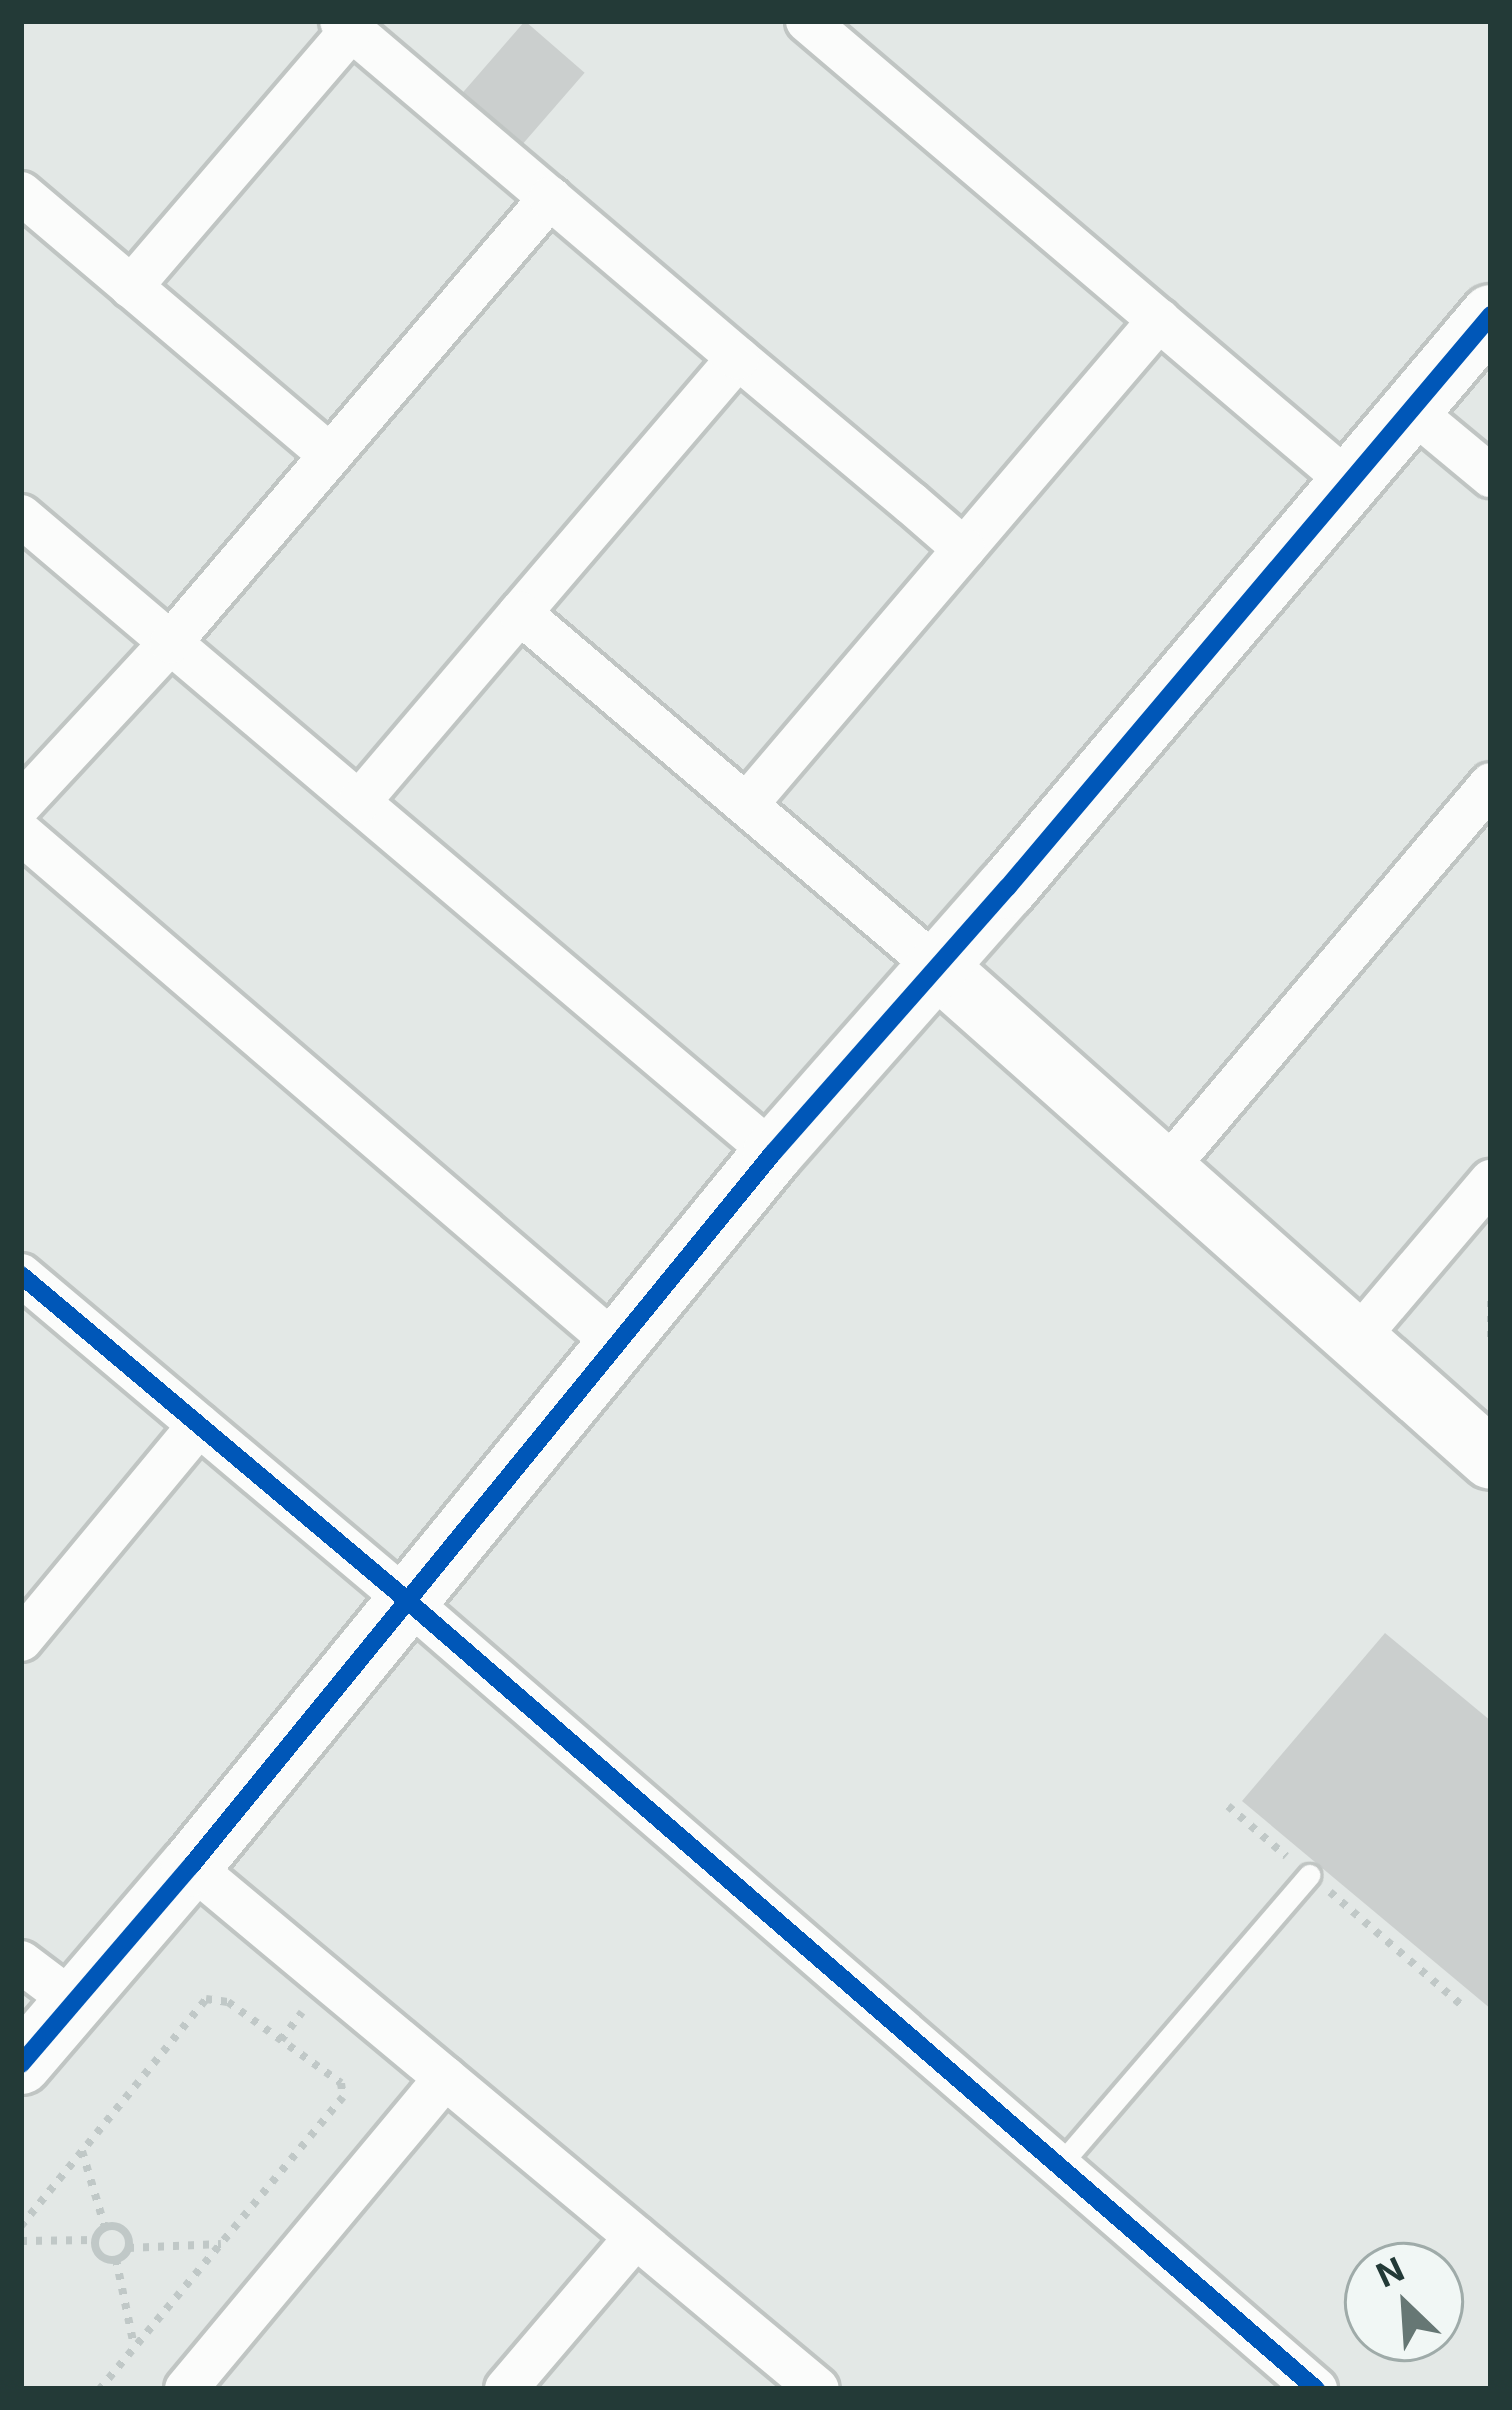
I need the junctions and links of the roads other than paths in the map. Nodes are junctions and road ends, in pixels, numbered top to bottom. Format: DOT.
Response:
graph roads {
  1 [pos="807,21"];
  2 [pos="346,25"];
  3 [pos="21,194"];
  4 [pos="550,197"];
  5 [pos="131,287"];
  6 [pos="1491,315"];
  7 [pos="1159,320"];
  8 [pos="738,358"];
  9 [pos="1409,408"];
  10 [pos="330,455"];
  11 [pos="1491,476"];
  12 [pos="1348,482"];
  13 [pos="21,516"];
  14 [pos="964,549"];
  15 [pos="520,613"];
  16 [pos="171,642"];
  17 [pos="1491,784"];
  18 [pos="359,802"];
  19 [pos="21,804"];
  20 [pos="746,805"];
  21 [pos="21,833"];
  22 [pos="936,966"];
  23 [pos="773,1153"];
  24 [pos="1165,1170"];
  25 [pos="1491,1180"];
  26 [pos="21,1275"];
  27 [pos="1356,1340"];
  28 [pos="617,1345"];
  29 [pos="199,1425"];
  30 [pos="1491,1460"];
  31 [pos="409,1602"];
  32 [pos="25,1628"];
  33 [pos="191,1866"];
  34 [pos="1309,1875"];
  35 [pos="21,1962"];
  36 [pos="74,2002"];
  37 [pos="21,2064"];
  38 [pos="445,2078"];
  39 [pos="1059,2166"];
  40 [pos="636,2237"];
  41 [pos="186,2389"];
  42 [pos="506,2389"];
  43 [pos="818,2389"];
  44 [pos="1316,2389"];
  1 -- 7 [label="street"];
  2 -- 4 [label="street"];
  2 -- 5 [label="street"];
  3 -- 5 [label="street"];
  4 -- 8 [label="street"];
  4 -- 10 [label="street"];
  5 -- 10 [label="street"];
  6 -- 9 [label="street"];
  7 -- 12 [label="street"];
  7 -- 14 [label="street"];
  8 -- 14 [label="street"];
  8 -- 15 [label="street"];
  9 -- 11 [label="street"];
  9 -- 12 [label="street"];
  10 -- 16 [label="street"];
  12 -- 22 [label="street"];
  13 -- 16 [label="street"];
  14 -- 20 [label="street"];
  15 -- 18 [label="street"];
  15 -- 20 [label="street"];
  16 -- 18 [label="street"];
  16 -- 19 [label="street"];
  17 -- 24 [label="street"];
  18 -- 23 [label="street"];
  20 -- 22 [label="street"];
  21 -- 28 [label="street"];
  22 -- 23 [label="street"];
  22 -- 24 [label="street"];
  23 -- 28 [label="street"];
  24 -- 27 [label="street"];
  25 -- 27 [label="street"];
  26 -- 29 [label="street"];
  27 -- 30 [label="street"];
  28 -- 31 [label="street"];
  29 -- 31 [label="street"];
  29 -- 32 [label="street"];
  31 -- 33 [label="street"];
  31 -- 39 [label="street"];
  33 -- 36 [label="street"];
  33 -- 38 [label="street"];
  34 -- 39 [label="lane"];
  35 -- 36 [label="street"];
  36 -- 37 [label="street"];
  38 -- 40 [label="street"];
  38 -- 41 [label="street"];
  39 -- 44 [label="street"];
  40 -- 42 [label="street"];
  40 -- 43 [label="street"];
}
